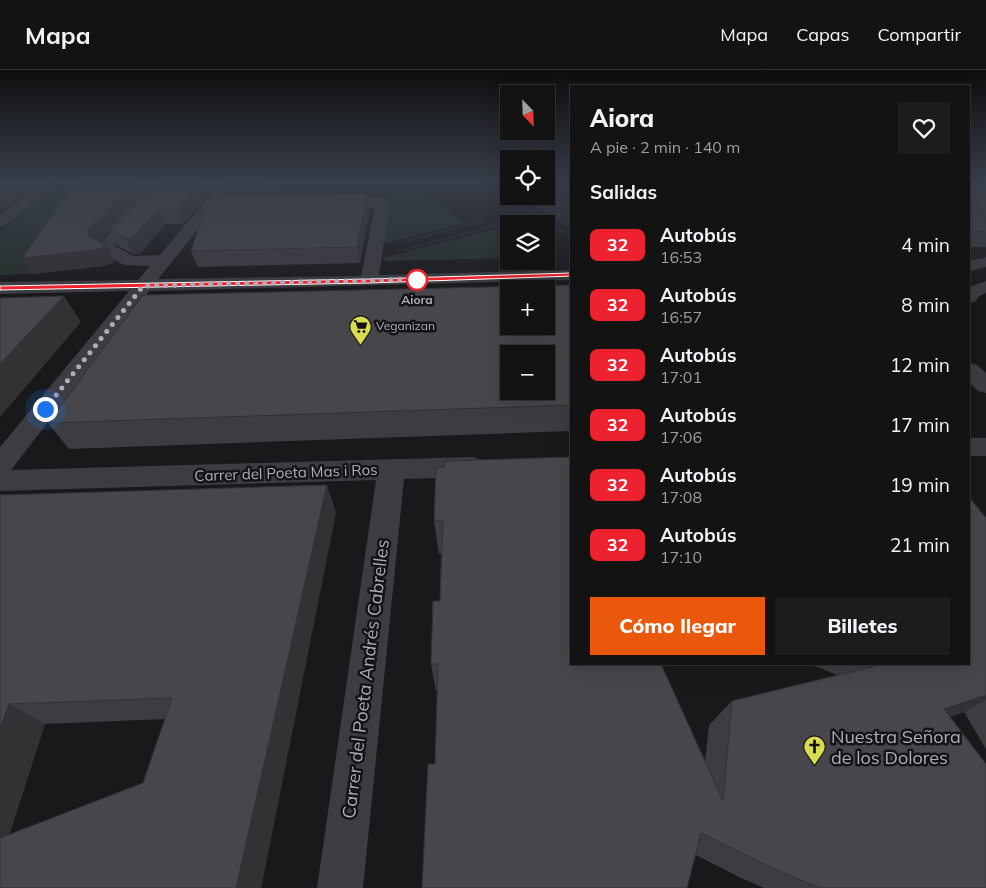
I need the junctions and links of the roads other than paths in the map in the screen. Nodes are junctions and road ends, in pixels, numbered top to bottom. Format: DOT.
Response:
graph roads {
  1 [pos="130,219"];
  2 [pos="198,219"];
  3 [pos="380,219"];
  4 [pos="164,260"];
  5 [pos="986,262"];
  6 [pos="970,266"];
  7 [pos="570,275"];
  8 [pos="369,281"];
  9 [pos="143,286"];
  10 [pos="986,287"];
  11 [pos="0,288"];
  12 [pos="570,289"];
  13 [pos="555,290"];
  14 [pos="500,291"];
  15 [pos="970,294"];
  16 [pos="130,302"];
  17 [pos="0,305"];
  18 [pos="986,446"];
  19 [pos="970,447"];
  20 [pos="0,465"];
  21 [pos="495,466"];
  22 [pos="391,470"];
  23 [pos="0,482"];
  24 [pos="340,888"];
  1 -- 4 [label="street"];
  2 -- 4 [label="street"];
  3 -- 8 [label="street"];
  4 -- 9 [label="street"];
  5 -- 6 [label="street"];
  7 -- 8 [label="street"];
  8 -- 9 [label="street"];
  9 -- 11 [label="street"];
  9 -- 16 [label="street"];
  10 -- 15 [label="street"];
  12 -- 13 [label="street"];
  14 -- 16 [label="street"];
  16 -- 17 [label="street"];
  16 -- 20 [label="street"];
  18 -- 19 [label="street"];
  21 -- 22 [label="street, Carrer del Poeta Mas i Ros"];
  22 -- 23 [label="street, Carrer del Poeta Mas i Ros"];
  22 -- 24 [label="street, Carrer del Poeta Andrés Cabrelles"];
}
